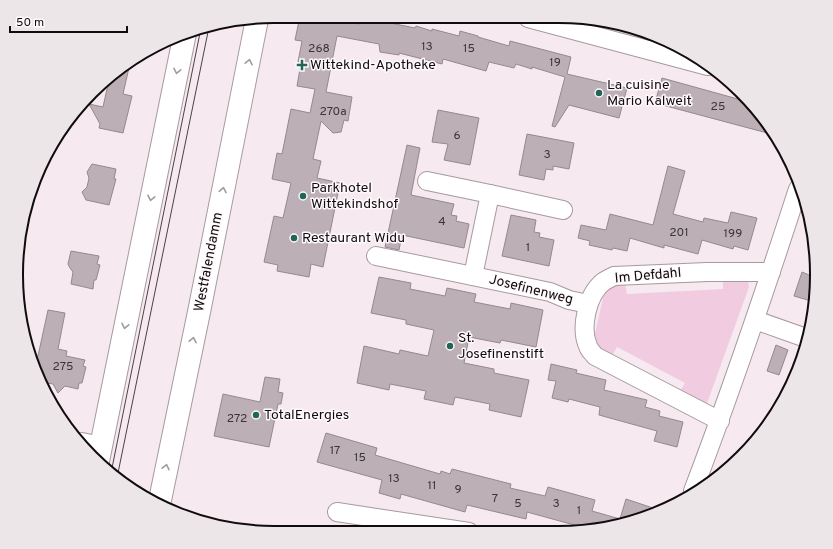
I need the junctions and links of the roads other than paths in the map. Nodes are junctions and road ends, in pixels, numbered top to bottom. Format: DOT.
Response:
graph roads {
  1 [pos="547,23"];
  2 [pos="256,24"];
  3 [pos="183,40"];
  4 [pos="693,62"];
  5 [pos="427,181"];
  6 [pos="490,194"];
  7 [pos="797,194"];
  8 [pos="563,210"];
  9 [pos="376,256"];
  10 [pos="772,272"];
  11 [pos="473,276"];
  12 [pos="588,304"];
  13 [pos="755,320"];
  14 [pos="802,337"];
  15 [pos="720,421"];
  16 [pos="93,448"];
  17 [pos="695,486"];
  18 [pos="159,498"];
  19 [pos="337,512"];
  20 [pos="429,526"];
  1 -- 4 [label="street"];
  18 -- 2 [label="main road, Westfalendamm, one-way"];
  3 -- 16 [label="main road, one-way"];
  5 -- 6 [label="street"];
  6 -- 8 [label="street"];
  6 -- 11 [label="street, Josefinenweg"];
  7 -- 10 [label="street"];
  9 -- 11 [label="street, Josefinenweg"];
  10 -- 12 [label="street, Im Defdahl"];
  10 -- 13 [label="street"];
  11 -- 12 [label="street, Josefinenweg"];
  12 -- 15 [label="street, Im Defdahl"];
  13 -- 14 [label="street"];
  13 -- 15 [label="street"];
  15 -- 17 [label="street"];
  19 -- 20 [label="street"];
}
